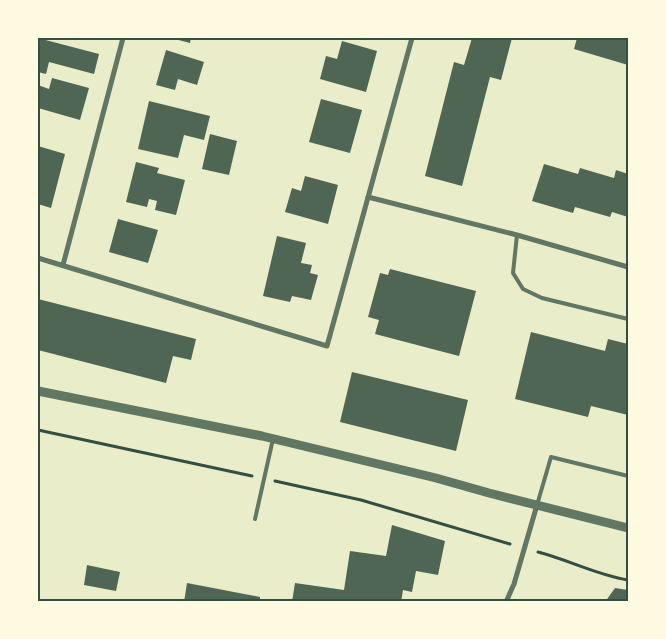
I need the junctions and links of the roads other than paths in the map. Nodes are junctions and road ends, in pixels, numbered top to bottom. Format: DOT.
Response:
graph roads {
  1 [pos="123,38"];
  2 [pos="412,38"];
  3 [pos="368,196"];
  4 [pos="517,235"];
  5 [pos="38,258"];
  6 [pos="63,265"];
  7 [pos="628,267"];
  8 [pos="628,318"];
  9 [pos="38,391"];
  10 [pos="273,439"];
  11 [pos="628,476"];
  12 [pos="537,505"];
  13 [pos="255,519"];
  14 [pos="628,528"];
  15 [pos="506,602"];
  1 -- 6 [label="street"];
  2 -- 3 [label="street"];
  3 -- 4 [label="street"];
  3 -- 6 [label="street"];
  4 -- 7 [label="street"];
  4 -- 8 [label="lane"];
  5 -- 6 [label="street"];
  9 -- 10 [label="street"];
  10 -- 12 [label="street"];
  10 -- 13 [label="lane"];
  11 -- 12 [label="lane"];
  12 -- 14 [label="street"];
  12 -- 15 [label="street"];
}
